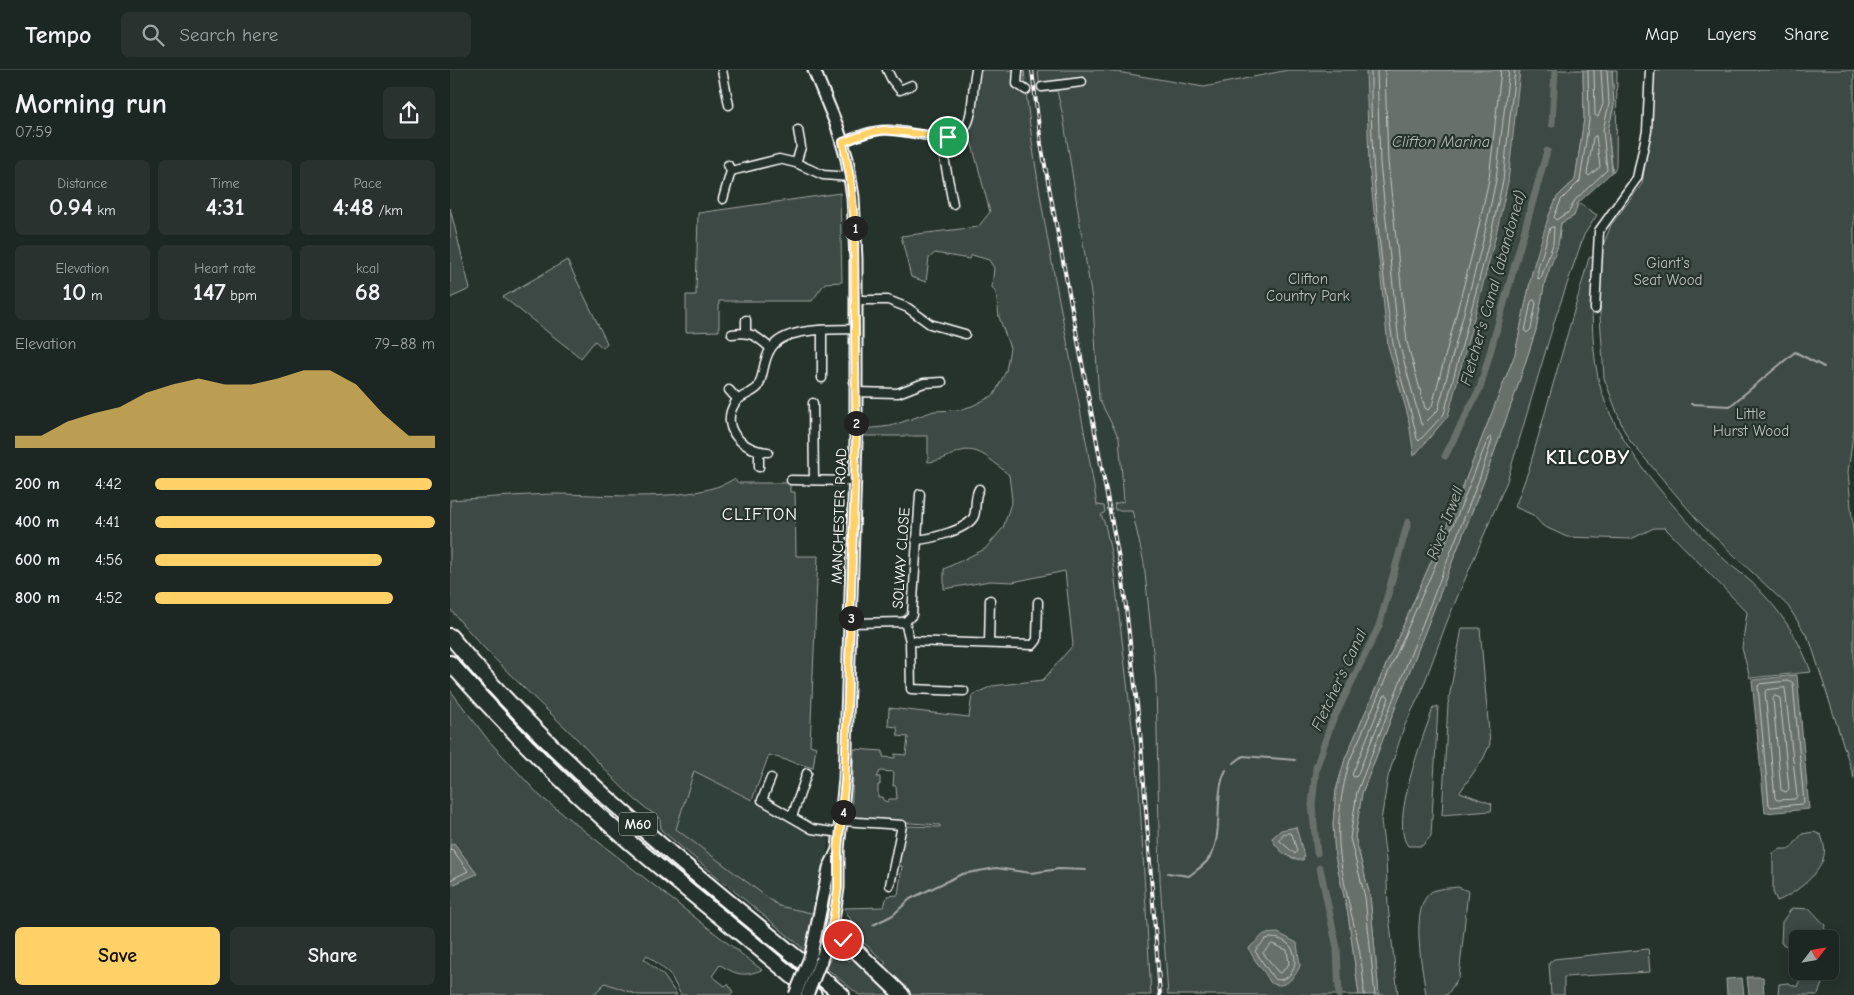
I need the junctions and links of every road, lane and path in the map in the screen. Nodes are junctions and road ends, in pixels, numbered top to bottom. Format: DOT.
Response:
graph roads {
  1 [pos="722,70"];
  2 [pos="814,70"];
  3 [pos="888,70"];
  4 [pos="976,70"];
  5 [pos="1018,70"];
  6 [pos="1650,70"];
  7 [pos="1082,82"];
  8 [pos="912,85"];
  9 [pos="1042,87"];
  10 [pos="1026,90"];
  11 [pos="729,105"];
  12 [pos="798,130"];
  13 [pos="940,138"];
  14 [pos="843,142"];
  15 [pos="796,163"];
  16 [pos="850,177"];
  17 [pos="723,199"];
  18 [pos="952,204"];
  19 [pos="856,300"];
  20 [pos="1595,309"];
  21 [pos="746,320"];
  22 [pos="855,329"];
  23 [pos="822,330"];
  24 [pos="746,332"];
  25 [pos="732,334"];
  26 [pos="965,334"];
  27 [pos="770,348"];
  28 [pos="822,378"];
  29 [pos="942,382"];
  30 [pos="729,390"];
  31 [pos="855,392"];
  32 [pos="738,400"];
  33 [pos="813,403"];
  34 [pos="759,467"];
  35 [pos="791,480"];
  36 [pos="814,480"];
  37 [pos="855,481"];
  38 [pos="978,489"];
  39 [pos="920,494"];
  40 [pos="916,540"];
  41 [pos="990,600"];
  42 [pos="1038,602"];
  43 [pos="850,622"];
  44 [pos="905,622"];
  45 [pos="450,636"];
  46 [pos="910,641"];
  47 [pos="989,643"];
  48 [pos="450,663"];
  49 [pos="964,691"];
  50 [pos="807,773"];
  51 [pos="771,778"];
  52 [pos="792,818"];
  53 [pos="842,821"];
  54 [pos="840,833"];
  55 [pos="838,849"];
  56 [pos="890,885"];
  57 [pos="831,932"];
  58 [pos="814,942"];
  59 [pos="847,942"];
  60 [pos="795,995"];
  61 [pos="807,995"];
  62 [pos="814,995"];
  63 [pos="842,995"];
  64 [pos="902,995"];
  1 -- 11 [label="street"];
  2 -- 14 [label="main road, MANCHESTER ROAD"];
  3 -- 8 [label="street"];
  4 -- 13 [label="street"];
  5 -- 10 [label="street"];
  6 -- 20 [label="street"];
  7 -- 9 [label="street"];
  12 -- 15 [label="street"];
  13 -- 14 [label="street"];
  13 -- 18 [label="street"];
  14 -- 16 [label="main road, MANCHESTER ROAD"];
  15 -- 16 [label="street"];
  15 -- 17 [label="street"];
  16 -- 19 [label="main road, MANCHESTER ROAD"];
  19 -- 22 [label="main road, MANCHESTER ROAD"];
  19 -- 26 [label="street"];
  21 -- 24 [label="street"];
  22 -- 23 [label="street"];
  22 -- 31 [label="main road, MANCHESTER ROAD"];
  23 -- 27 [label="street"];
  23 -- 28 [label="street"];
  24 -- 25 [label="street"];
  24 -- 27 [label="street"];
  27 -- 32 [label="street"];
  29 -- 31 [label="street"];
  30 -- 32 [label="street"];
  31 -- 37 [label="main road, MANCHESTER ROAD"];
  32 -- 34 [label="street"];
  33 -- 36 [label="street"];
  35 -- 36 [label="street"];
  36 -- 37 [label="street"];
  37 -- 43 [label="main road, MANCHESTER ROAD"];
  38 -- 40 [label="street"];
  39 -- 40 [label="street, SOLWAY CLOSE"];
  40 -- 44 [label="street, SOLWAY CLOSE"];
  41 -- 47 [label="street"];
  42 -- 47 [label="street"];
  43 -- 44 [label="street"];
  43 -- 53 [label="main road, MANCHESTER ROAD"];
  44 -- 46 [label="street"];
  45 -- 63 [label="highway, M60"];
  46 -- 47 [label="street"];
  46 -- 49 [label="street"];
  48 -- 62 [label="highway, M60"];
  50 -- 52 [label="street"];
  51 -- 52 [label="street"];
  52 -- 54 [label="street"];
  53 -- 54 [label="main road, MANCHESTER ROAD"];
  53 -- 56 [label="street"];
  54 -- 55 [label="main road, MANCHESTER ROAD"];
  55 -- 57 [label="main road, MANCHESTER ROAD"];
  55 -- 58 [label="main road, MANCHESTER ROAD"];
  57 -- 58 [label="main road"];
  57 -- 59 [label="main road"];
  57 -- 61 [label="main road, MANCHESTER ROAD, bridge"];
  58 -- 60 [label="main road, MANCHESTER ROAD, bridge"];
  59 -- 64 [label="highway"];
}
